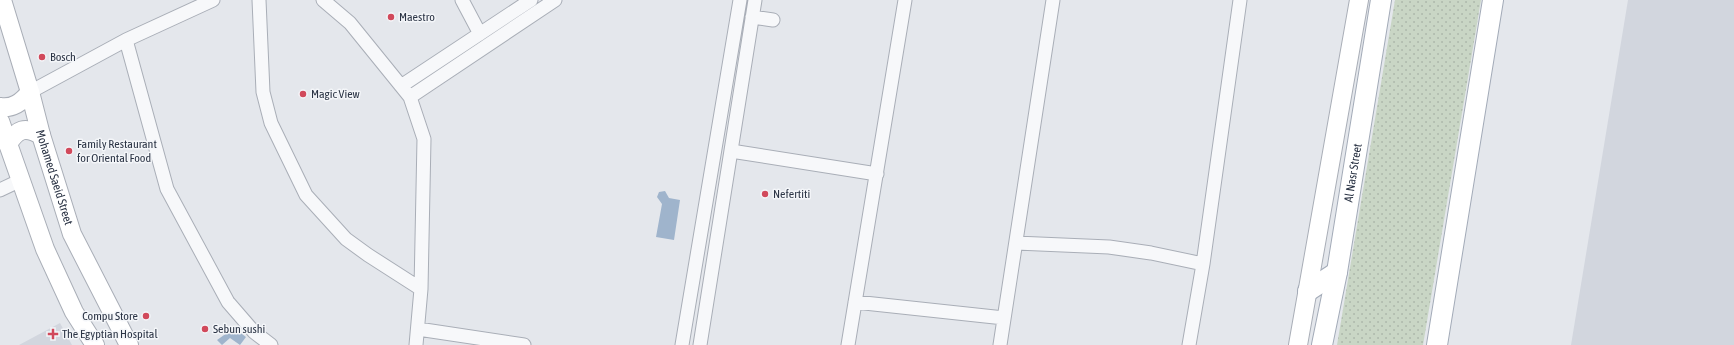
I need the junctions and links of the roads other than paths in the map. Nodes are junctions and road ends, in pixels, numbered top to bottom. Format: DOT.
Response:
graph roads {
  1 [pos="2,0"];
  2 [pos="259,0"];
  3 [pos="323,0"];
  4 [pos="462,0"];
  5 [pos="531,0"];
  6 [pos="555,0"];
  7 [pos="740,0"];
  8 [pos="755,0"];
  9 [pos="905,0"];
  10 [pos="1053,0"];
  11 [pos="1240,0"];
  12 [pos="1359,0"];
  13 [pos="1381,0"];
  14 [pos="1493,0"];
  15 [pos="206,1"];
  16 [pos="752,18"];
  17 [pos="773,20"];
  18 [pos="480,34"];
  19 [pos="126,40"];
  20 [pos="401,86"];
  21 [pos="30,92"];
  22 [pos="410,97"];
  23 [pos="0,107"];
  24 [pos="0,121"];
  25 [pos="41,135"];
  26 [pos="8,144"];
  27 [pos="731,150"];
  28 [pos="877,174"];
  29 [pos="21,180"];
  30 [pos="0,190"];
  31 [pos="1016,243"];
  32 [pos="1203,264"];
  33 [pos="1337,272"];
  34 [pos="421,289"];
  35 [pos="1308,291"];
  36 [pos="855,302"];
  37 [pos="1004,318"];
  38 [pos="418,329"];
  39 [pos="95,345"];
  40 [pos="129,345"];
  41 [pos="271,345"];
  42 [pos="416,345"];
  43 [pos="524,345"];
  44 [pos="682,345"];
  45 [pos="700,345"];
  46 [pos="848,345"];
  47 [pos="1000,345"];
  48 [pos="1189,345"];
  49 [pos="1298,345"];
  50 [pos="1322,345"];
  51 [pos="1437,345"];
  1 -- 21 [label="street, Mohamed Saeid Street"];
  2 -- 34 [label="street"];
  3 -- 20 [label="street"];
  4 -- 18 [label="street"];
  5 -- 18 [label="street"];
  6 -- 22 [label="street"];
  7 -- 44 [label="street"];
  8 -- 16 [label="street"];
  9 -- 28 [label="street"];
  10 -- 31 [label="street"];
  11 -- 32 [label="street"];
  12 -- 35 [label="street"];
  13 -- 33 [label="main road, Al Nasr Street"];
  14 -- 51 [label="main road"];
  15 -- 19 [label="street"];
  16 -- 17 [label="street"];
  16 -- 27 [label="street"];
  18 -- 20 [label="street"];
  19 -- 21 [label="street"];
  19 -- 41 [label="street"];
  20 -- 22 [label="street"];
  21 -- 23 [label="street"];
  21 -- 25 [label="street, Mohamed Saeid Street"];
  22 -- 34 [label="street"];
  24 -- 26 [label="street"];
  25 -- 26 [label="street"];
  25 -- 40 [label="street, Mohamed Saeid Street"];
  26 -- 29 [label="street"];
  27 -- 28 [label="street"];
  27 -- 45 [label="street"];
  28 -- 36 [label="street"];
  29 -- 30 [label="street"];
  29 -- 39 [label="street"];
  31 -- 32 [label="street"];
  31 -- 37 [label="street"];
  32 -- 48 [label="street"];
  33 -- 35 [label="main road"];
  33 -- 50 [label="main road, Al Nasr Street"];
  34 -- 38 [label="street"];
  35 -- 49 [label="street"];
  36 -- 37 [label="street"];
  36 -- 46 [label="street"];
  37 -- 47 [label="street"];
  38 -- 42 [label="street"];
  38 -- 43 [label="street"];
}
